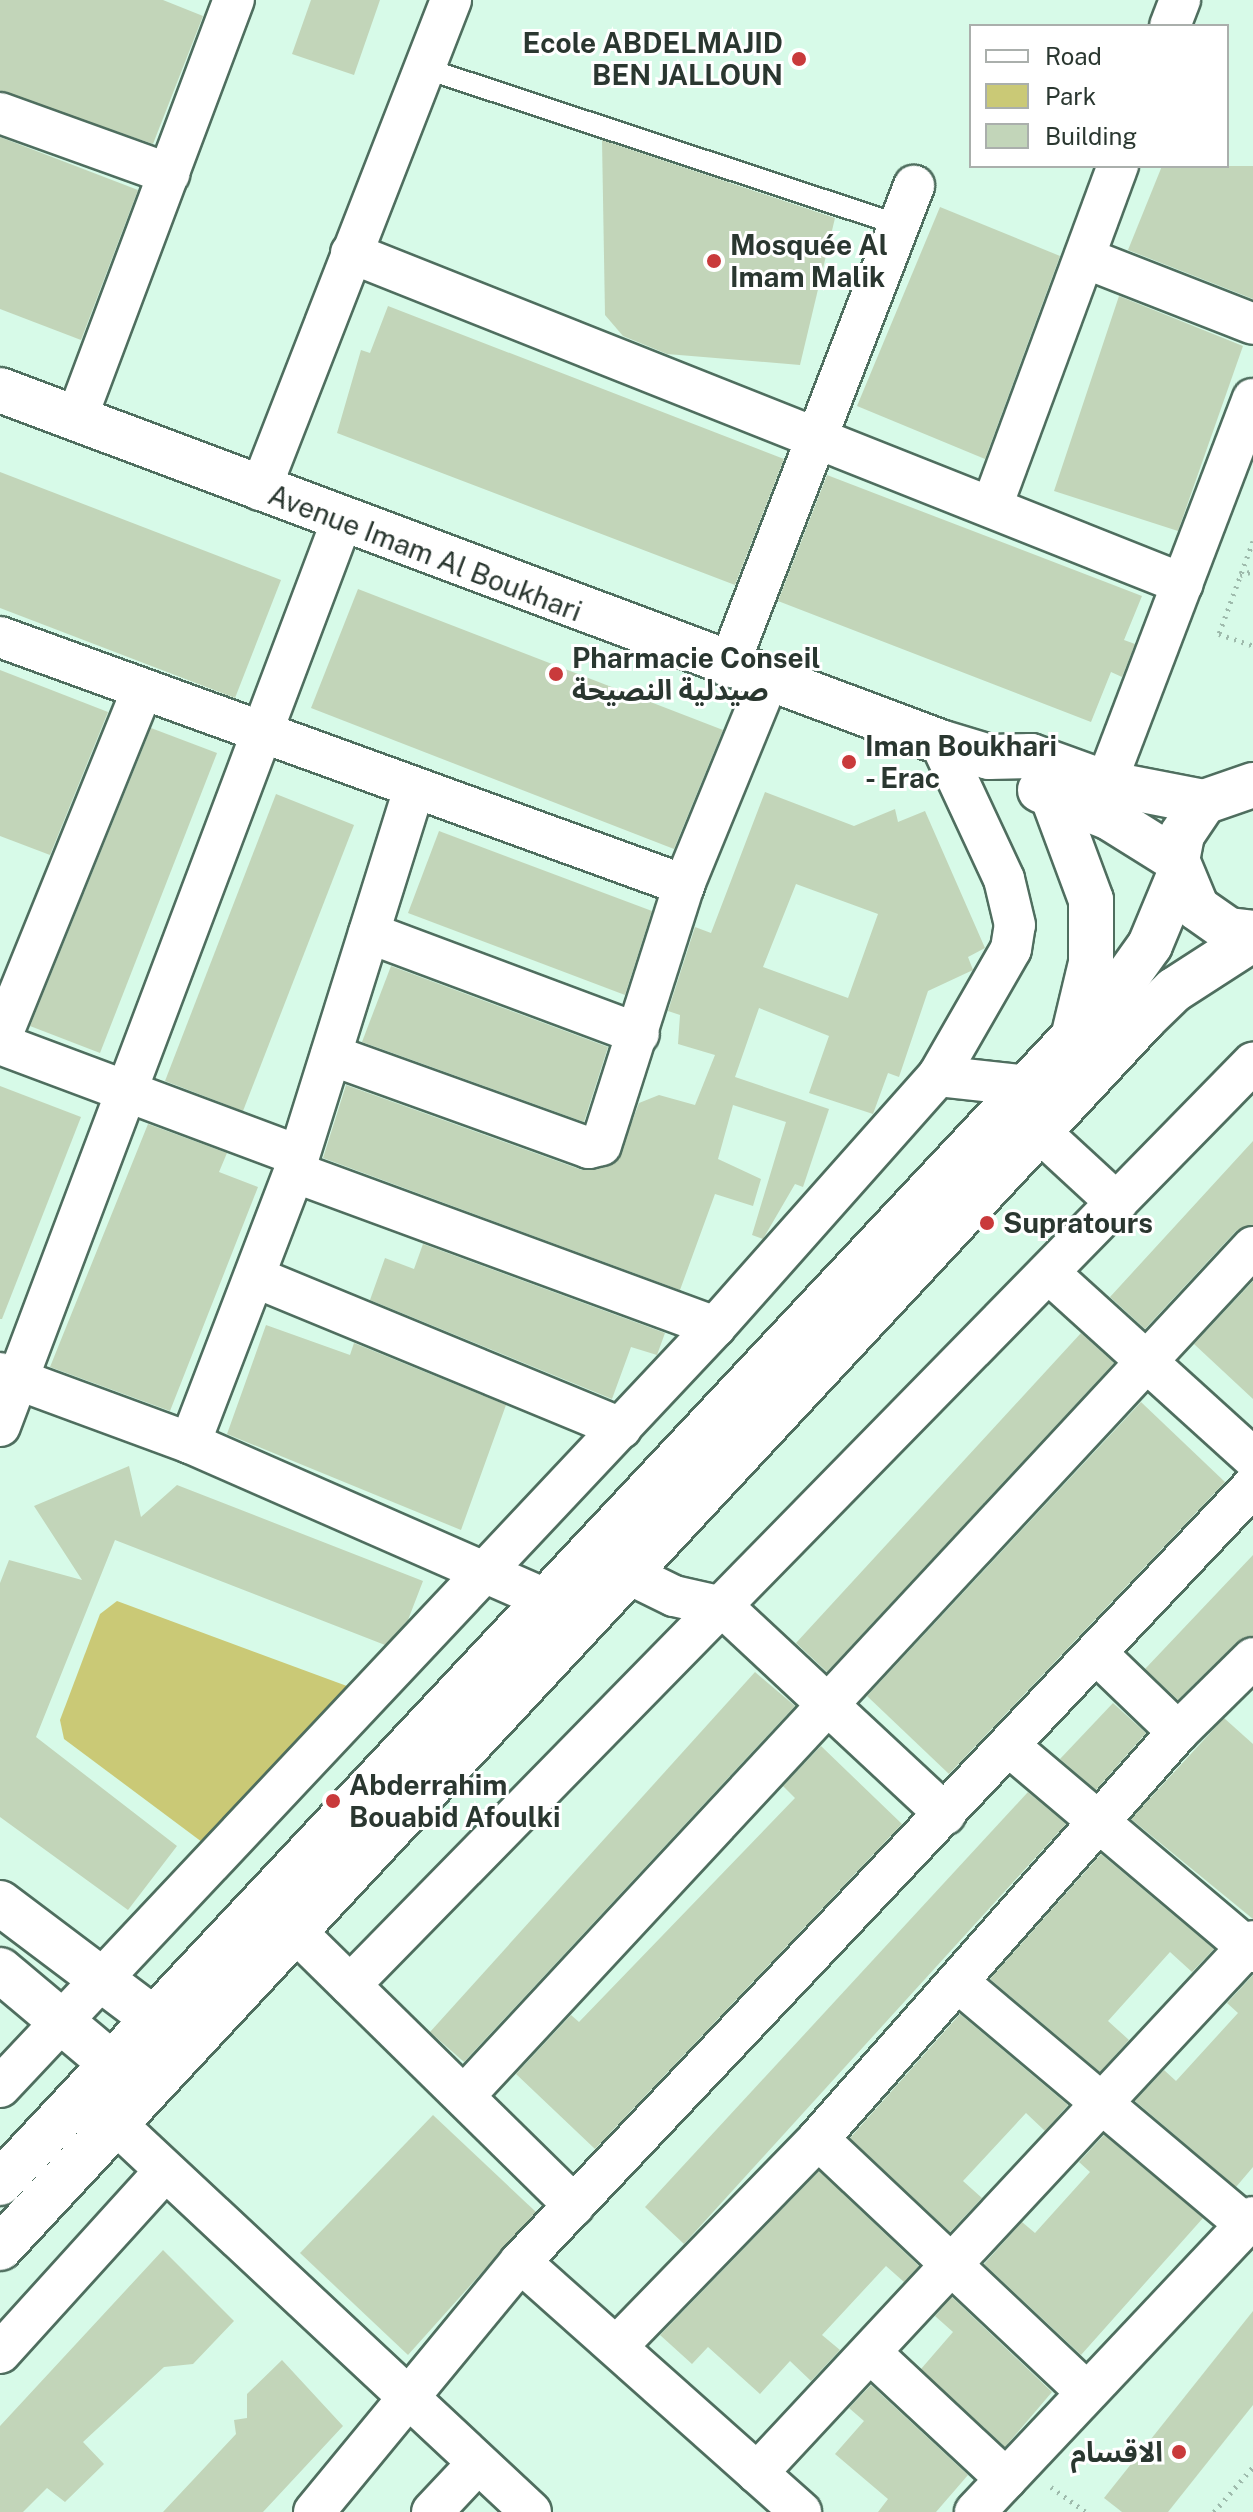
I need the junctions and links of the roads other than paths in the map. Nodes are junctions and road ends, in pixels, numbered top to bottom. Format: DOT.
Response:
graph roads {
  1 [pos="234,0"];
  2 [pos="451,0"];
  3 [pos="1180,0"];
  4 [pos="1171,24"];
  5 [pos="424,68"];
  6 [pos="0,113"];
  7 [pos="1117,168"];
  8 [pos="169,174"];
  9 [pos="914,186"];
  10 [pos="899,225"];
  11 [pos="351,253"];
  12 [pos="1085,258"];
  13 [pos="1253,324"];
  14 [pos="0,390"];
  15 [pos="1253,399"];
  16 [pos="77,417"];
  17 [pos="818,444"];
  18 [pos="260,490"];
  19 [pos="992,506"];
  20 [pos="341,523"];
  21 [pos="1183,584"];
  22 [pos="0,637"];
  23 [pos="748,675"];
  24 [pos="141,692"];
  25 [pos="267,729"];
  26 [pos="940,742"];
  27 [pos="989,757"];
  28 [pos="1106,783"];
  29 [pos="1237,784"];
  30 [pos="414,790"];
  31 [pos="1052,795"];
  32 [pos="1179,866"];
  33 [pos="684,885"];
  34 [pos="369,933"];
  35 [pos="1253,933"];
  36 [pos="1253,939"];
  37 [pos="639,1034"];
  38 [pos="1073,1037"];
  39 [pos="0,1042"];
  40 [pos="331,1055"];
  41 [pos="1253,1063"];
  42 [pos="938,1076"];
  43 [pos="1028,1086"];
  44 [pos="127,1091"];
  45 [pos="1039,1131"];
  46 [pos="296,1164"];
  47 [pos="1117,1203"];
  48 [pos="1253,1247"];
  49 [pos="1050,1274"];
  50 [pos="257,1278"];
  51 [pos="715,1327"];
  52 [pos="1152,1359"];
  53 [pos="8,1376"];
  54 [pos="0,1426"];
  55 [pos="621,1428"];
  56 [pos="190,1443"];
  57 [pos="1253,1458"];
  58 [pos="1253,1486"];
  59 [pos="488,1568"];
  60 [pos="629,1574"];
  61 [pos="545,1599"];
  62 [pos="723,1607"];
  63 [pos="1096,1653"];
  64 [pos="1253,1658"];
  65 [pos="831,1709"];
  66 [pos="1178,1732"];
  67 [pos="1009,1746"];
  68 [pos="945,1814"];
  69 [pos="1102,1824"];
  70 [pos="0,1903"];
  71 [pos="296,1932"];
  72 [pos="1251,1947"];
  73 [pos="0,1970"];
  74 [pos="106,1981"];
  75 [pos="959,1983"];
  76 [pos="350,1985"];
  77 [pos="151,2018"];
  78 [pos="65,2022"];
  79 [pos="190,2045"];
  80 [pos="110,2063"];
  81 [pos="0,2087"];
  82 [pos="146,2092"];
  83 [pos="464,2096"];
  84 [pos="1096,2101"];
  85 [pos="116,2124"];
  86 [pos="818,2139"];
  87 [pos="164,2172"];
  88 [pos="0,2183"];
  89 [pos="574,2205"];
  90 [pos="1249,2221"];
  91 [pos="0,2248"];
  92 [pos="520,2262"];
  93 [pos="952,2264"];
  94 [pos="618,2345"];
  95 [pos="0,2353"];
  96 [pos="873,2355"];
  97 [pos="1085,2391"];
  98 [pos="411,2400"];
  99 [pos="478,2463"];
  100 [pos="757,2473"];
  101 [pos="1006,2479"];
  102 [pos="314,2512"];
  103 [pos="432,2512"];
  104 [pos="531,2512"];
  105 [pos="801,2512"];
  106 [pos="975,2512"];
  1 -- 8 [label="street"];
  2 -- 5 [label="street"];
  3 -- 4 [label="street"];
  5 -- 10 [label="lane"];
  5 -- 11 [label="street"];
  6 -- 8 [label="street"];
  7 -- 12 [label="street"];
  8 -- 16 [label="street"];
  9 -- 10 [label="street"];
  10 -- 17 [label="street"];
  11 -- 17 [label="street"];
  11 -- 18 [label="street"];
  12 -- 13 [label="street"];
  12 -- 19 [label="street"];
  14 -- 16 [label="main road, Avenue Imam Al Boukhari"];
  15 -- 21 [label="street"];
  16 -- 18 [label="main road, Avenue Imam Al Boukhari"];
  17 -- 19 [label="street"];
  17 -- 23 [label="street"];
  18 -- 20 [label="main road, Avenue Imam Al Boukhari"];
  19 -- 21 [label="street"];
  20 -- 23 [label="main road, Avenue Imam Al Boukhari"];
  20 -- 25 [label="street"];
  21 -- 28 [label="street"];
  22 -- 24 [label="street"];
  23 -- 26 [label="main road, Avenue Imam Al Boukhari"];
  23 -- 33 [label="street"];
  24 -- 25 [label="street"];
  24 -- 39 [label="street"];
  25 -- 30 [label="street"];
  25 -- 44 [label="street"];
  26 -- 27 [label="main road, Avenue Imam Al Boukhari"];
  26 -- 42 [label="street"];
  27 -- 28 [label="main road, Avenue Imam Al Boukhari"];
  27 -- 31 [label="main road, Avenue Imam Al Boukhari"];
  28 -- 29 [label="main road, Avenue Imam Al Boukhari"];
  29 -- 32 [label="main road"];
  30 -- 33 [label="street"];
  30 -- 34 [label="street"];
  31 -- 32 [label="main road, Avenue Imam Al Boukhari"];
  31 -- 38 [label="main road"];
  32 -- 35 [label="main road"];
  32 -- 38 [label="main road"];
  33 -- 37 [label="street"];
  34 -- 37 [label="street"];
  34 -- 40 [label="street"];
  36 -- 45 [label="main road"];
  37 -- 40 [label="street"];
  38 -- 43 [label="main road"];
  39 -- 44 [label="street"];
  40 -- 46 [label="street"];
  41 -- 47 [label="street"];
  42 -- 43 [label="street"];
  42 -- 51 [label="street"];
  43 -- 61 [label="main road"];
  44 -- 46 [label="street"];
  44 -- 53 [label="street"];
  45 -- 47 [label="street"];
  45 -- 60 [label="main road"];
  46 -- 50 [label="street"];
  46 -- 51 [label="street"];
  47 -- 49 [label="street"];
  48 -- 52 [label="street"];
  49 -- 52 [label="street"];
  49 -- 62 [label="street"];
  50 -- 55 [label="street"];
  50 -- 56 [label="street"];
  51 -- 55 [label="street"];
  52 -- 57 [label="street"];
  52 -- 65 [label="street"];
  53 -- 54 [label="street"];
  53 -- 56 [label="street"];
  55 -- 59 [label="street"];
  56 -- 59 [label="street"];
  58 -- 63 [label="street"];
  59 -- 61 [label="street"];
  59 -- 74 [label="street"];
  60 -- 62 [label="street"];
  60 -- 71 [label="main road"];
  61 -- 77 [label="main road"];
  62 -- 65 [label="street"];
  62 -- 76 [label="street"];
  63 -- 66 [label="street"];
  63 -- 67 [label="street"];
  64 -- 66 [label="street"];
  65 -- 68 [label="street"];
  65 -- 83 [label="street"];
  66 -- 69 [label="street"];
  67 -- 68 [label="street"];
  67 -- 69 [label="street"];
  68 -- 89 [label="street"];
  69 -- 72 [label="street"];
  69 -- 75 [label="street"];
  70 -- 74 [label="main road"];
  71 -- 76 [label="street"];
  71 -- 79 [label="main road"];
  72 -- 84 [label="street"];
  73 -- 78 [label="main road"];
  74 -- 77 [label="main road"];
  74 -- 78 [label="street"];
  75 -- 84 [label="street"];
  75 -- 86 [label="street"];
  76 -- 83 [label="street"];
  77 -- 79 [label="main road"];
  77 -- 80 [label="main road"];
  78 -- 80 [label="main road"];
  78 -- 81 [label="street"];
  79 -- 82 [label="main road"];
  80 -- 82 [label="main road"];
  80 -- 88 [label="main road"];
  82 -- 85 [label="main road"];
  83 -- 89 [label="street"];
  84 -- 90 [label="street"];
  84 -- 93 [label="street"];
  85 -- 87 [label="street"];
  85 -- 91 [label="main road"];
  86 -- 93 [label="street"];
  86 -- 94 [label="street"];
  87 -- 95 [label="street"];
  87 -- 98 [label="street"];
  89 -- 92 [label="street"];
  90 -- 97 [label="street"];
  92 -- 94 [label="street"];
  92 -- 98 [label="street"];
  93 -- 96 [label="street"];
  93 -- 97 [label="street"];
  94 -- 100 [label="street"];
  96 -- 100 [label="street"];
  96 -- 101 [label="street"];
  97 -- 101 [label="street"];
  98 -- 99 [label="street"];
  98 -- 102 [label="street"];
  99 -- 103 [label="street"];
  99 -- 104 [label="street"];
  100 -- 105 [label="street"];
  101 -- 106 [label="street"];
}
